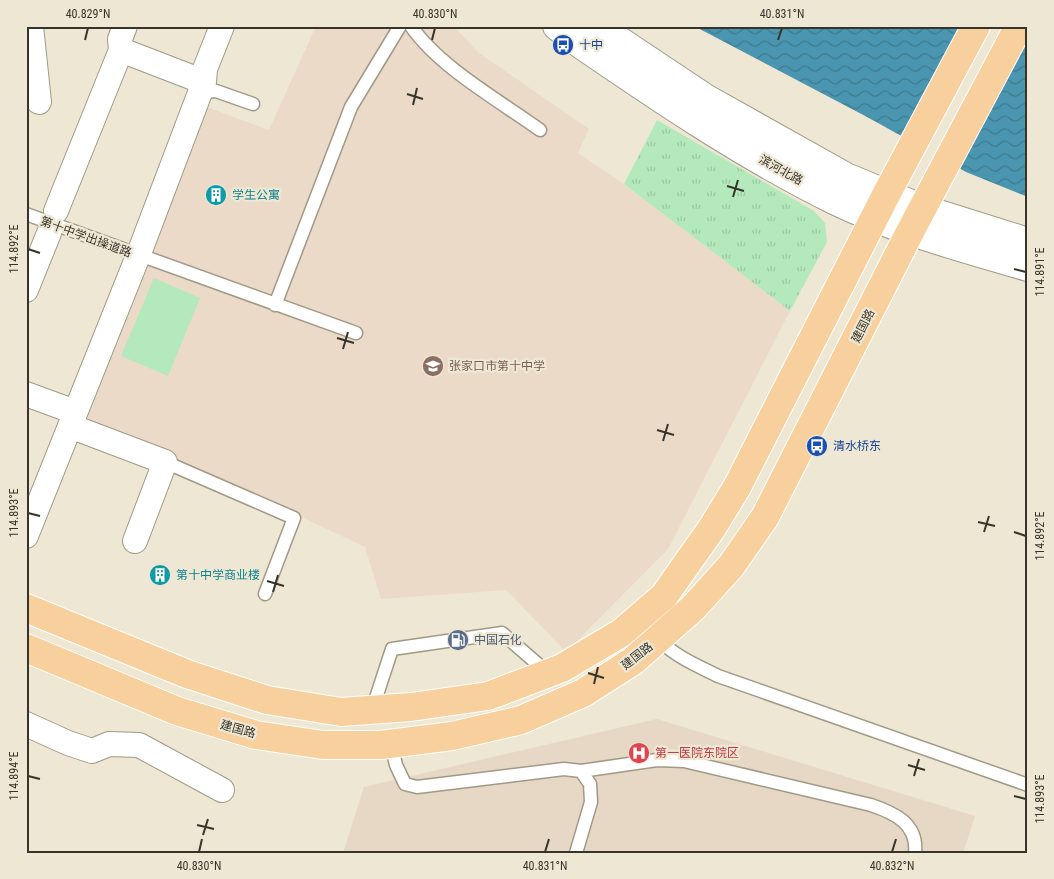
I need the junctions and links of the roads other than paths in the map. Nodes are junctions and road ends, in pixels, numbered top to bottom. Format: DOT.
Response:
graph roads {
  1 [pos="31,26"];
  2 [pos="125,26"];
  3 [pos="222,26"];
  4 [pos="400,26"];
  5 [pos="557,26"];
  6 [pos="597,26"];
  7 [pos="976,26"];
  8 [pos="1019,26"];
  9 [pos="417,29"];
  10 [pos="121,50"];
  11 [pos="202,87"];
  12 [pos="39,102"];
  13 [pos="253,104"];
  14 [pos="540,130"];
  15 [pos="881,205"];
  16 [pos="56,210"];
  17 [pos="26,214"];
  18 [pos="917,219"];
  19 [pos="49,233"];
  20 [pos="1028,242"];
  21 [pos="143,257"];
  22 [pos="1028,267"];
  23 [pos="26,290"];
  24 [pos="275,305"];
  25 [pos="356,333"];
  26 [pos="26,394"];
  27 [pos="72,419"];
  28 [pos="165,462"];
  29 [pos="26,536"];
  30 [pos="135,541"];
  31 [pos="265,594"];
  32 [pos="26,608"];
  33 [pos="658,639"];
  34 [pos="26,648"];
  35 [pos="548,673"];
  36 [pos="372,710"];
  37 [pos="26,724"];
  38 [pos="391,744"];
  39 [pos="581,771"];
  40 [pos="1028,785"];
  41 [pos="222,790"];
  42 [pos="576,853"];
  43 [pos="915,853"];
  1 -- 12 [label="street"];
  2 -- 10 [label="street"];
  3 -- 11 [label="street"];
  4 -- 24 [label="lane"];
  5 -- 15 [label="main road, 滨河北路"];
  6 -- 15 [label="main road, 滨河北路"];
  7 -- 15 [label="main road"];
  8 -- 18 [label="main road, 建国路"];
  9 -- 14 [label="lane"];
  10 -- 11 [label="street"];
  10 -- 16 [label="street"];
  11 -- 13 [label="lane"];
  11 -- 21 [label="street"];
  15 -- 18 [label="main road, 滨河北路"];
  15 -- 35 [label="main road"];
  17 -- 21 [label="lane, 第十中学出操道路"];
  18 -- 20 [label="main road, 滨河北路"];
  18 -- 22 [label="main road, 滨河北路"];
  18 -- 33 [label="main road, 建国路"];
  19 -- 23 [label="street"];
  21 -- 24 [label="lane, 第十中学出操道路"];
  21 -- 27 [label="street"];
  24 -- 25 [label="lane, 第十中学出操道路"];
  26 -- 27 [label="street"];
  27 -- 28 [label="street"];
  27 -- 29 [label="street"];
  28 -- 30 [label="street"];
  28 -- 31 [label="lane"];
  32 -- 36 [label="main road"];
  33 -- 38 [label="main road, 建国路"];
  33 -- 40 [label="lane"];
  34 -- 38 [label="main road, 建国路"];
  35 -- 36 [label="main road"];
  35 -- 36 [label="lane"];
  37 -- 41 [label="street"];
  38 -- 39 [label="lane"];
  39 -- 42 [label="lane"];
  39 -- 43 [label="lane"];
}
